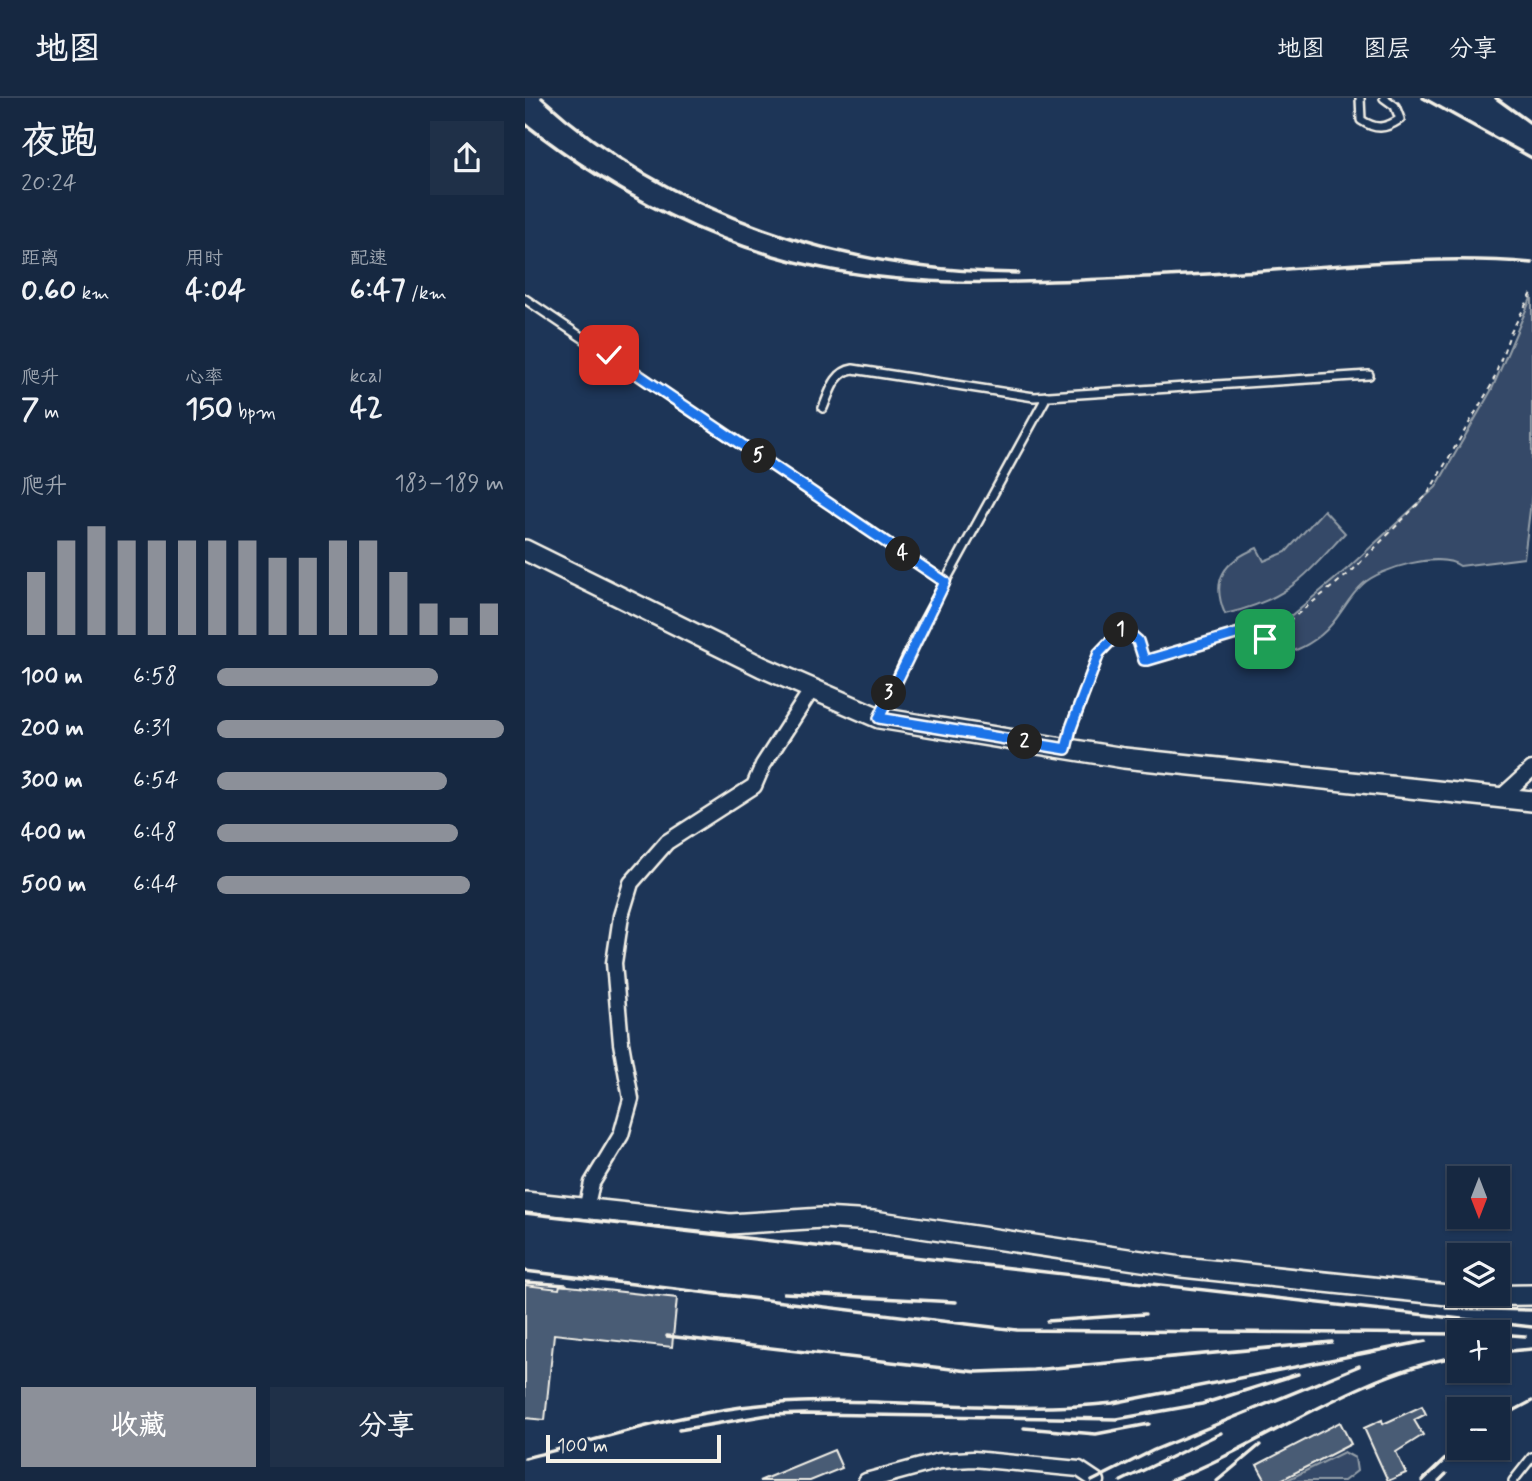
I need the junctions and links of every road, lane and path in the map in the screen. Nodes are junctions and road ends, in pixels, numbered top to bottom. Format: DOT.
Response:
graph roads {
  1 [pos="1360,98"];
  2 [pos="1384,98"];
  3 [pos="1532,293"];
  4 [pos="525,299"];
  5 [pos="1369,375"];
  6 [pos="1047,397"];
  7 [pos="823,408"];
  8 [pos="525,550"];
  9 [pos="945,582"];
  10 [pos="1123,628"];
  11 [pos="812,689"];
  12 [pos="879,718"];
  13 [pos="1066,749"];
  14 [pos="1532,769"];
  15 [pos="1500,798"];
  16 [pos="1532,801"];
  17 [pos="525,1202"];
  18 [pos="586,1209"];
  19 [pos="1532,1295"];
  20 [pos="1532,1457"];
  21 [pos="866,1481"];
  22 [pos="1097,1481"];
  23 [pos="1513,1481"];
  1 -- 2 [label="lane"];
  3 -- 10 [label="path"];
  4 -- 9 [label="lane"];
  5 -- 6 [label="lane"];
  6 -- 7 [label="lane"];
  6 -- 9 [label="lane"];
  8 -- 11 [label="street"];
  9 -- 12 [label="lane"];
  10 -- 13 [label="lane"];
  11 -- 12 [label="street"];
  11 -- 18 [label="street"];
  12 -- 13 [label="street"];
  13 -- 15 [label="street"];
  14 -- 15 [label="street"];
  15 -- 16 [label="street"];
  17 -- 18 [label="street"];
  18 -- 19 [label="street"];
  20 -- 23 [label="lane"];
  21 -- 22 [label="street"];
}
